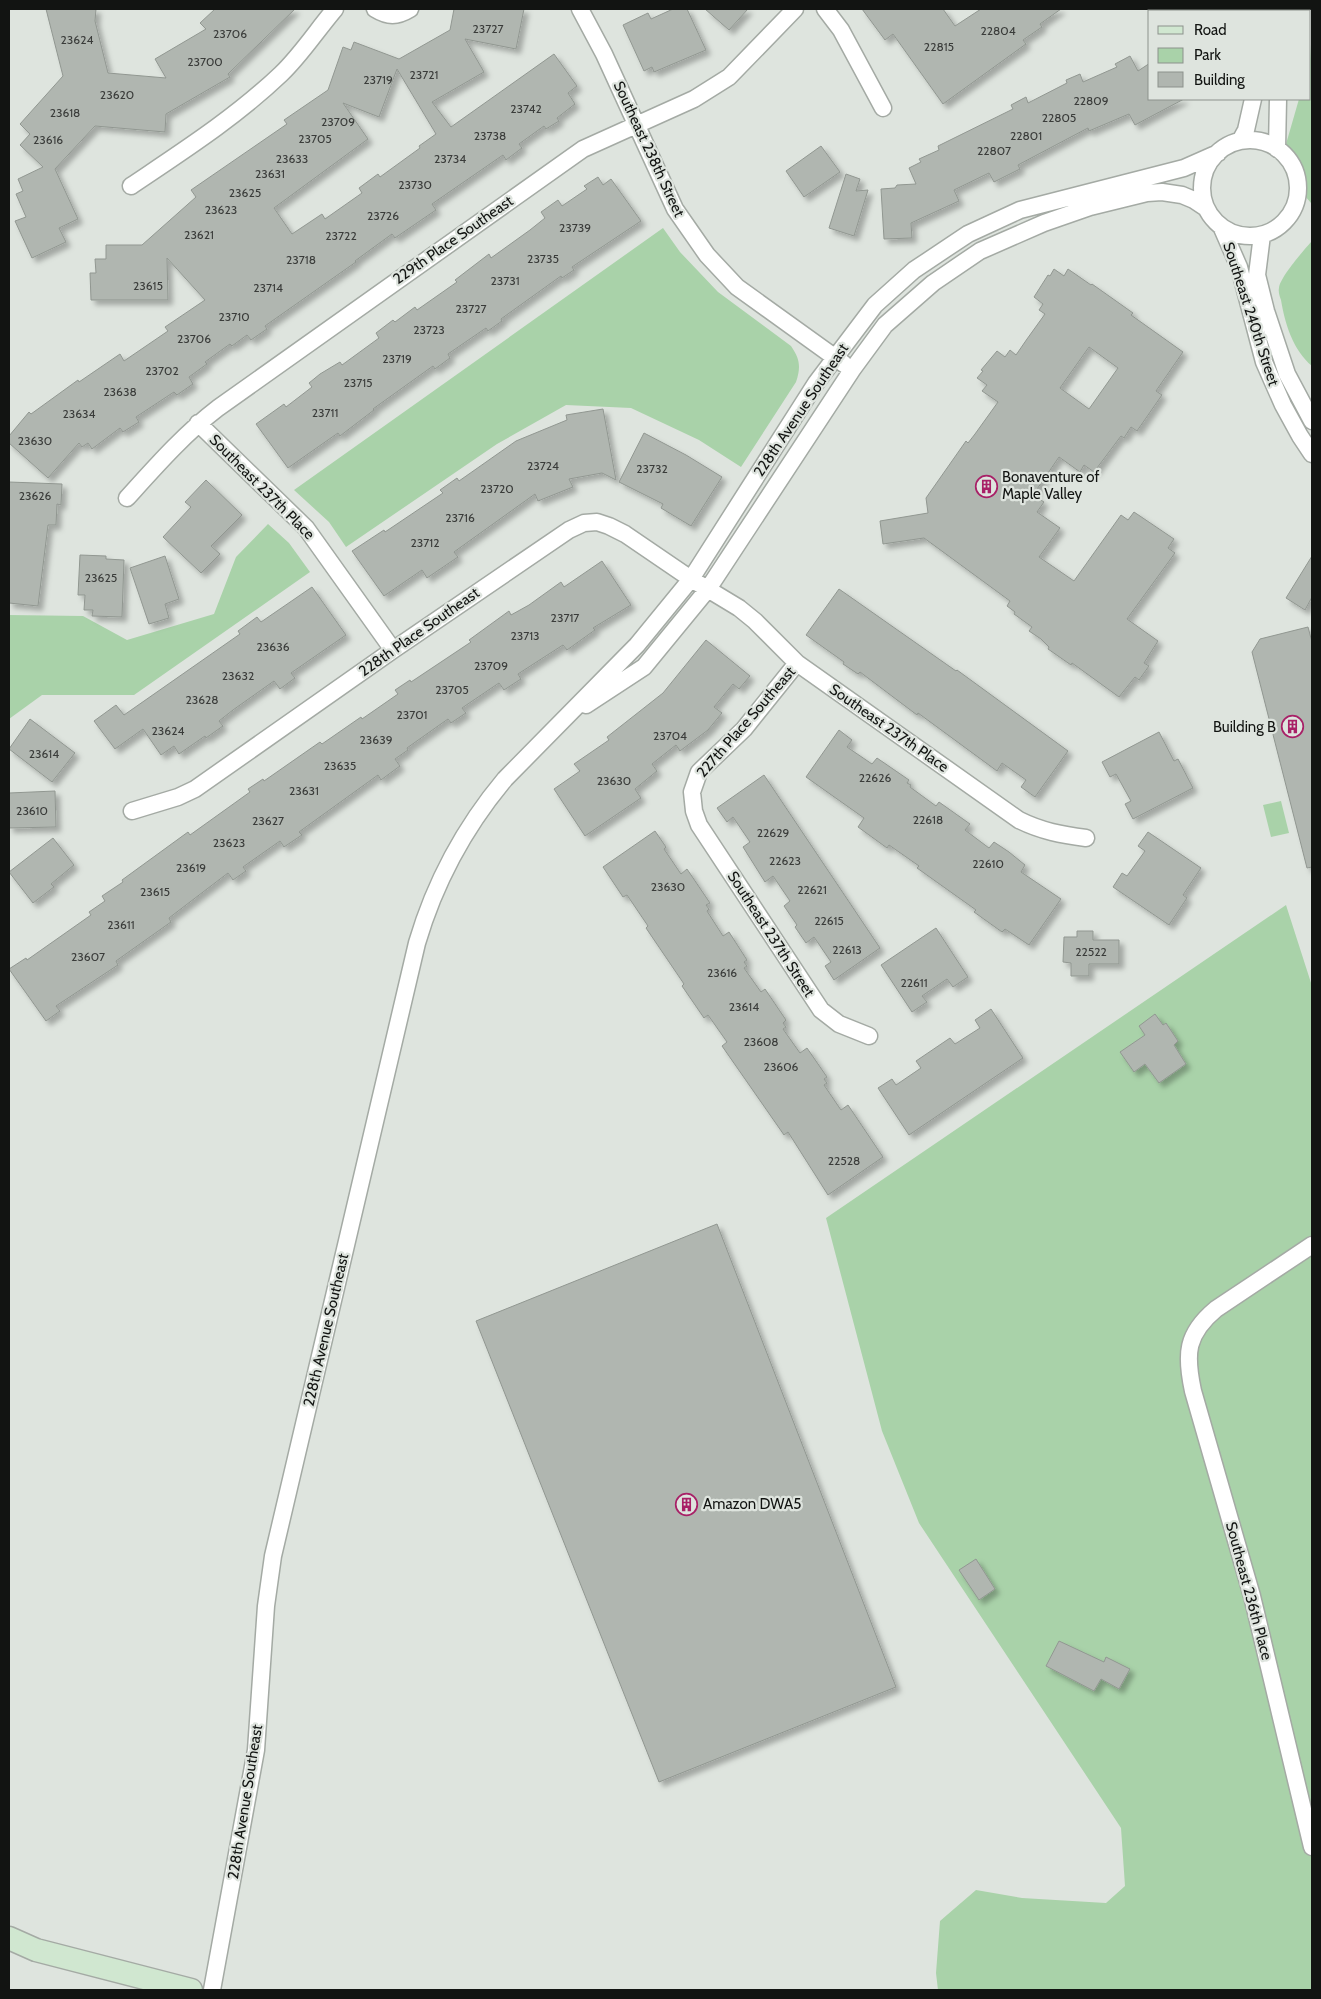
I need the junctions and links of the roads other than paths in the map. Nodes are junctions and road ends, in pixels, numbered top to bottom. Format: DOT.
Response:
graph roads {
  1 [pos="335,9"];
  2 [pos="375,9"];
  3 [pos="410,9"];
  4 [pos="580,9"];
  5 [pos="795,9"];
  6 [pos="825,9"];
  7 [pos="1253,100"];
  8 [pos="1278,100"];
  9 [pos="883,108"];
  10 [pos="637,125"];
  11 [pos="1240,141"];
  12 [pos="1277,149"];
  13 [pos="1218,153"];
  14 [pos="131,186"];
  15 [pos="1206,208"];
  16 [pos="1221,226"];
  17 [pos="1262,235"];
  18 [pos="834,358"];
  19 [pos="852,370"];
  20 [pos="1312,422"];
  21 [pos="198,423"];
  22 [pos="1312,454"];
  23 [pos="128,498"];
  24 [pos="691,580"];
  25 [pos="708,589"];
  26 [pos="393,650"];
  27 [pos="797,663"];
  28 [pos="566,719"];
  29 [pos="132,811"];
  30 [pos="694,811"];
  31 [pos="1086,838"];
  32 [pos="868,1036"];
  33 [pos="1312,1245"];
  34 [pos="1312,1847"];
  35 [pos="9,1938"];
  36 [pos="192,1990"];
  37 [pos="212,1990"];
  1 -- 14 [label="street"];
  2 -- 3 [label="street"];
  4 -- 10 [label="street, Southeast 238th Street"];
  5 -- 10 [label="street, 229th Place Southeast"];
  6 -- 9 [label="street"];
  7 -- 11 [label="street"];
  8 -- 12 [label="street"];
  10 -- 18 [label="street, Southeast 238th Street"];
  10 -- 21 [label="street, 229th Place Southeast"];
  11 -- 12 [label="street"];
  11 -- 13 [label="street"];
  12 -- 17 [label="street"];
  13 -- 15 [label="street"];
  13 -- 18 [label="street, 228th Avenue Southeast"];
  15 -- 16 [label="street"];
  15 -- 19 [label="street, 228th Avenue Southeast"];
  16 -- 17 [label="street"];
  16 -- 22 [label="street, Southeast 240th Street"];
  17 -- 20 [label="street, Southeast 240th Street"];
  18 -- 19 [label="street, Southeast 238th Street"];
  18 -- 24 [label="street, 228th Avenue Southeast"];
  19 -- 25 [label="street, 228th Avenue Southeast"];
  21 -- 23 [label="street, 229th Place Southeast"];
  21 -- 26 [label="street, Southeast 237th Place"];
  24 -- 25 [label="street, 228th Place Southeast"];
  24 -- 26 [label="street, 228th Place Southeast"];
  24 -- 28 [label="street, 228th Avenue Southeast"];
  25 -- 27 [label="street, Southeast 237th Place"];
  25 -- 28 [label="street, 228th Avenue Southeast"];
  26 -- 29 [label="street, 228th Place Southeast"];
  27 -- 30 [label="street, 227th Place Southeast"];
  27 -- 31 [label="street, Southeast 237th Place"];
  28 -- 37 [label="street, 228th Avenue Southeast"];
  30 -- 32 [label="street, Southeast 237th Street"];
  33 -- 34 [label="street, Southeast 236th Place"];
  35 -- 36 [label="street"];
}
